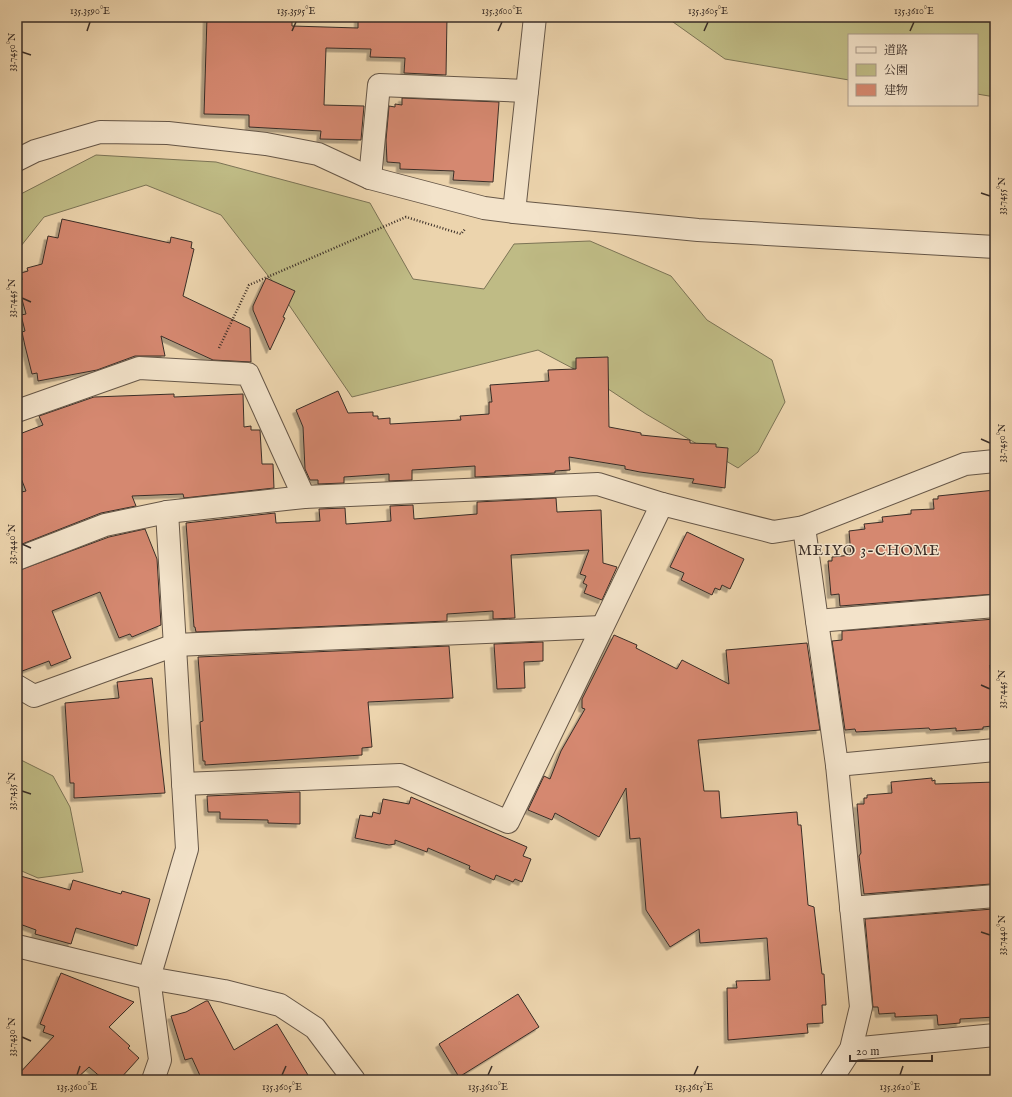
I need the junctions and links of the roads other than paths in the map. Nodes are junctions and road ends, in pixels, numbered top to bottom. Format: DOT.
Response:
graph roads {
  1 [pos="536,17"];
  2 [pos="528,91"];
  3 [pos="17,160"];
  4 [pos="370,178"];
  5 [pos="514,212"];
  6 [pos="995,247"];
  7 [pos="17,411"];
  8 [pos="995,461"];
  9 [pos="304,497"];
  10 [pos="662,504"];
  11 [pos="167,512"];
  12 [pos="804,527"];
  13 [pos="17,559"];
  14 [pos="995,606"];
  15 [pos="817,620"];
  16 [pos="602,627"];
  17 [pos="175,645"];
  18 [pos="17,686"];
  19 [pos="995,750"];
  20 [pos="837,765"];
  21 [pos="183,784"];
  22 [pos="995,896"];
  23 [pos="851,908"];
  24 [pos="17,946"];
  25 [pos="149,978"];
  26 [pos="995,1034"];
  27 [pos="850,1049"];
  28 [pos="153,1080"];
  29 [pos="354,1080"];
  30 [pos="831,1080"];
  1 -- 2 [label="street"];
  2 -- 4 [label="street"];
  2 -- 5 [label="street"];
  3 -- 4 [label="street"];
  4 -- 5 [label="street"];
  5 -- 6 [label="street"];
  7 -- 9 [label="street"];
  8 -- 12 [label="street"];
  9 -- 10 [label="street"];
  9 -- 11 [label="street"];
  10 -- 12 [label="street"];
  10 -- 16 [label="street"];
  11 -- 13 [label="street"];
  11 -- 17 [label="street"];
  12 -- 15 [label="street"];
  14 -- 15 [label="street"];
  15 -- 20 [label="street"];
  16 -- 17 [label="street"];
  16 -- 21 [label="street"];
  17 -- 18 [label="street"];
  17 -- 21 [label="street"];
  19 -- 20 [label="street"];
  20 -- 23 [label="street"];
  21 -- 25 [label="street"];
  22 -- 23 [label="street"];
  23 -- 27 [label="street"];
  24 -- 25 [label="street"];
  25 -- 28 [label="street"];
  25 -- 29 [label="street"];
  26 -- 27 [label="street"];
  27 -- 30 [label="street"];
}
